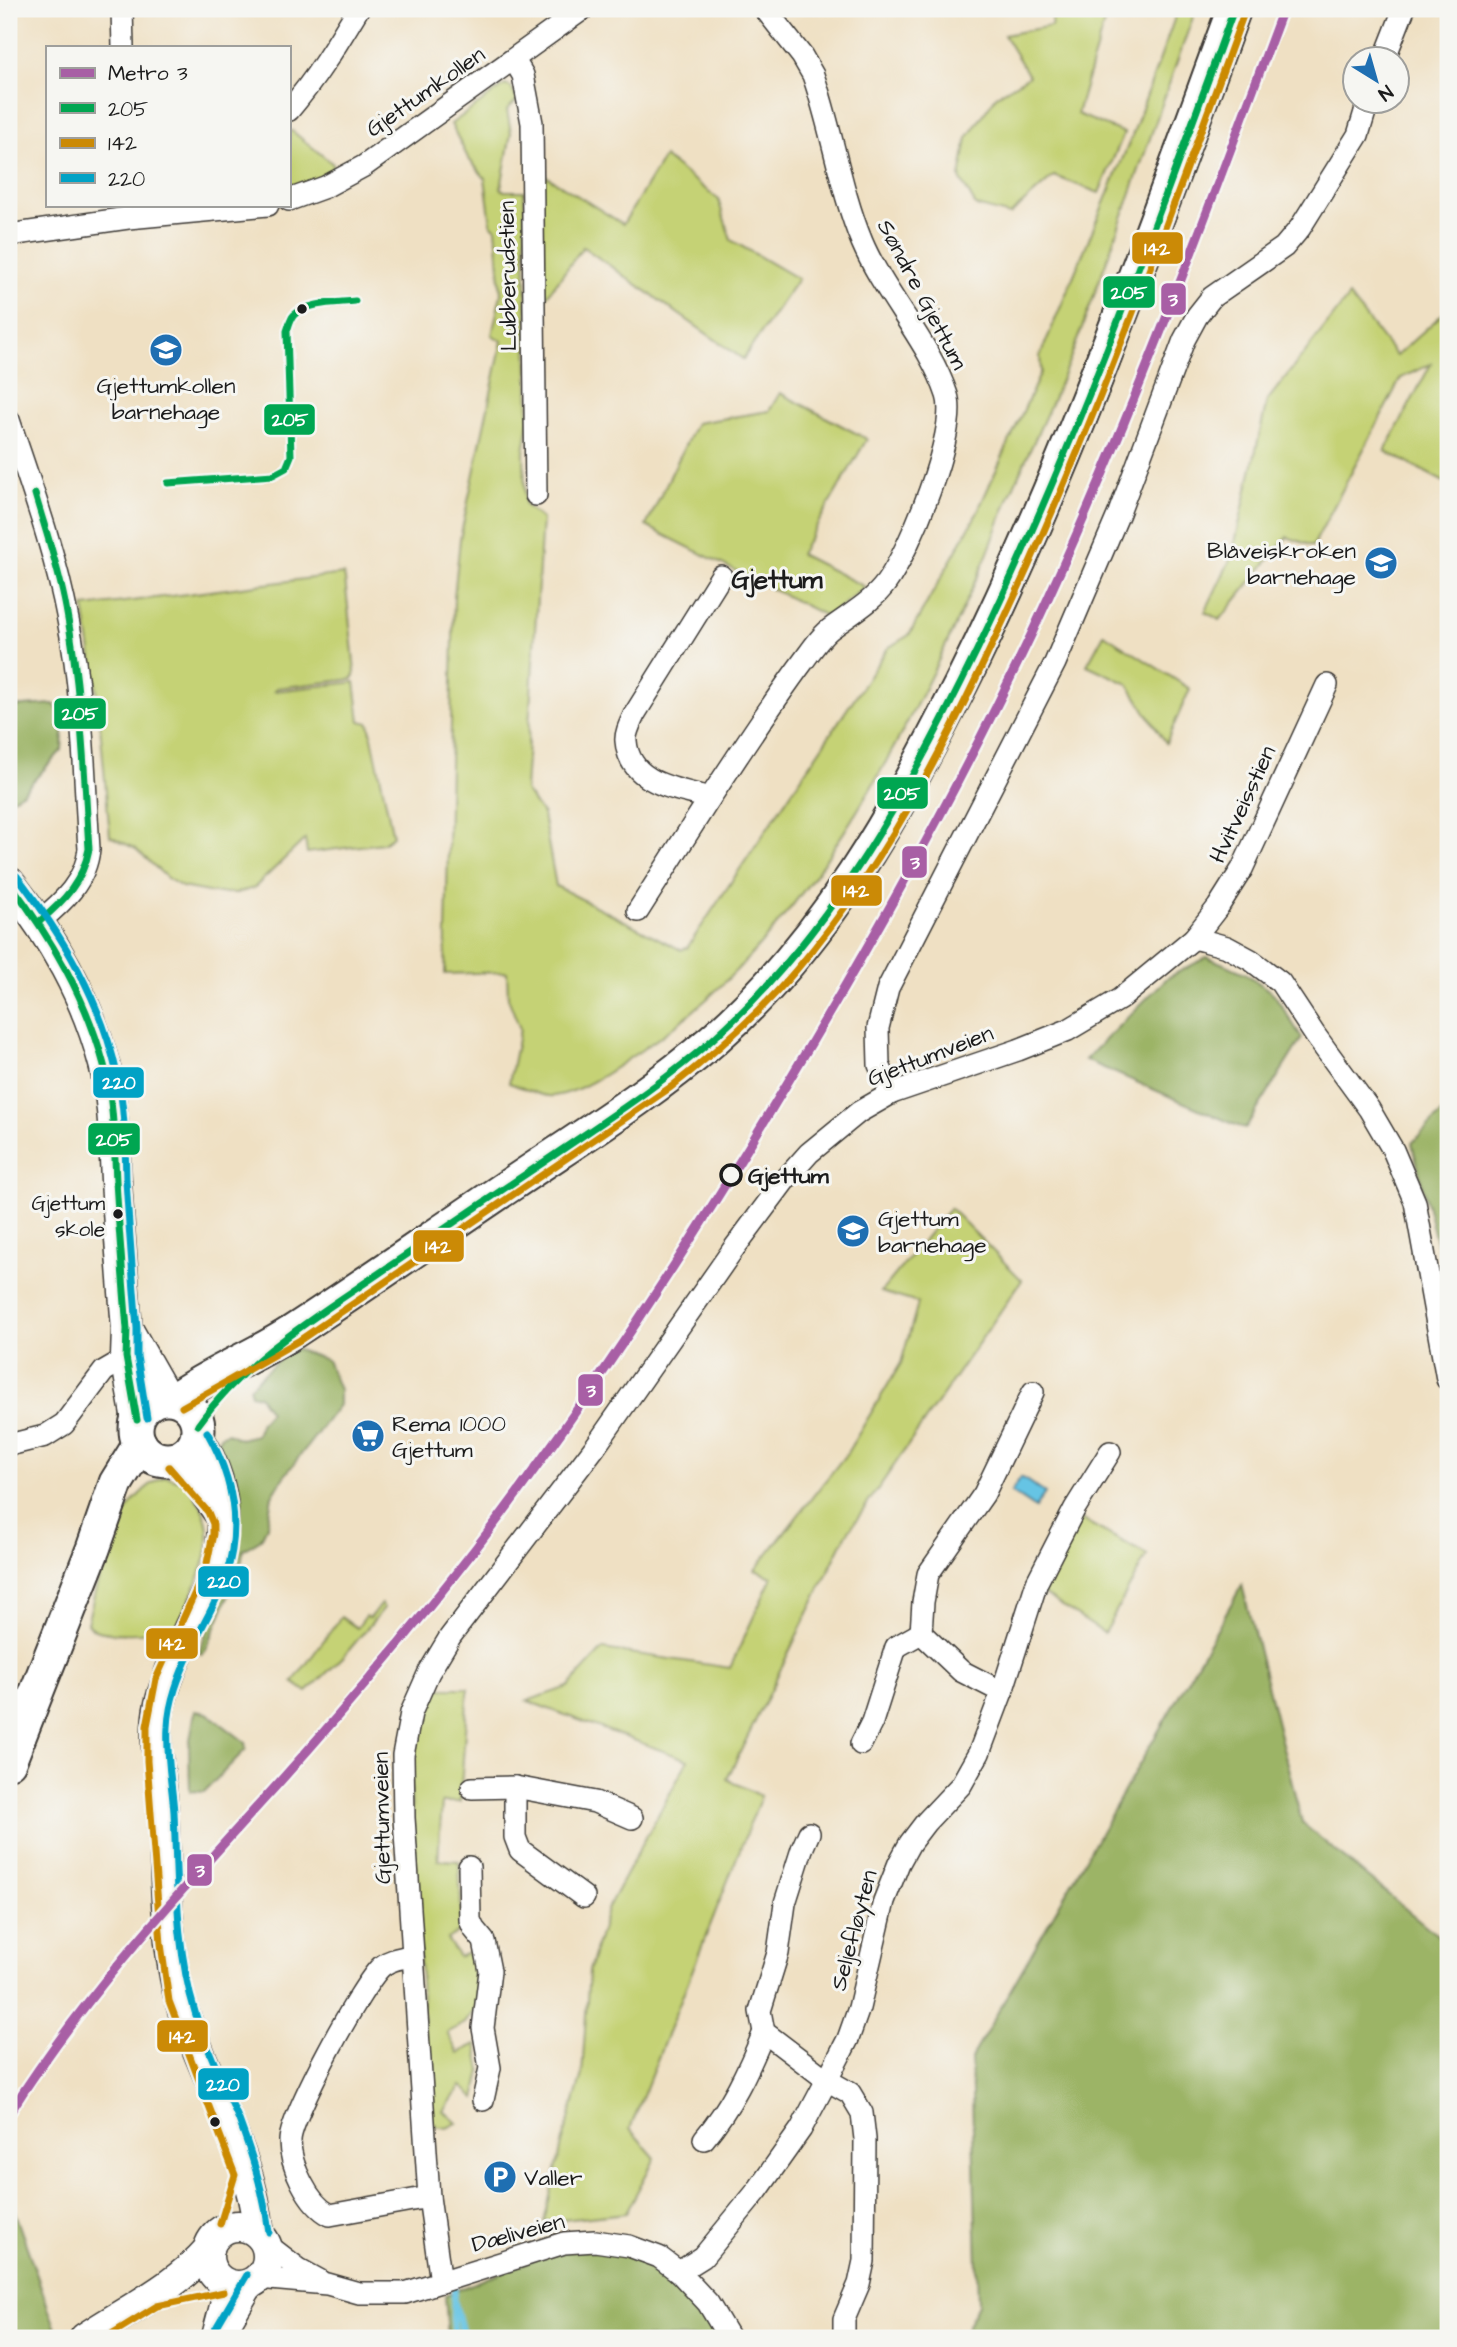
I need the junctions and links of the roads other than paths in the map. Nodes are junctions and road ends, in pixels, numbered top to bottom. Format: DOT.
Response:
graph roads {
  1 [pos="122,9"];
  2 [pos="358,9"];
  3 [pos="583,9"];
  4 [pos="765,9"];
  5 [pos="1234,9"];
  6 [pos="1404,9"];
  7 [pos="123,46"];
  8 [pos="1389,46"];
  9 [pos="514,60"];
  10 [pos="290,109"];
  11 [pos="1364,116"];
  12 [pos="290,200"];
  13 [pos="248,206"];
  14 [pos="169,210"];
  15 [pos="128,211"];
  16 [pos="9,235"];
  17 [pos="9,419"];
  18 [pos="537,495"];
  19 [pos="721,576"];
  20 [pos="1327,685"];
  21 [pos="710,798"];
  22 [pos="9,881"];
  23 [pos="638,911"];
  24 [pos="40,921"];
  25 [pos="1194,938"];
  26 [pos="892,1093"];
  27 [pos="290,1334"];
  28 [pos="131,1346"];
  29 [pos="1447,1379"];
  30 [pos="1033,1392"];
  31 [pos="171,1398"];
  32 [pos="169,1441"];
  33 [pos="9,1445"];
  34 [pos="1110,1452"];
  35 [pos="921,1633"];
  36 [pos="1002,1692"];
  37 [pos="861,1744"];
  38 [pos="9,1762"];
  39 [pos="515,1787"];
  40 [pos="472,1788"];
  41 [pos="632,1818"];
  42 [pos="809,1833"];
  43 [pos="469,1867"];
  44 [pos="584,1897"];
  45 [pos="412,1956"];
  46 [pos="764,2032"];
  47 [pos="827,2080"];
  48 [pos="483,2100"];
  49 [pos="704,2139"];
  50 [pos="246,2175"];
  51 [pos="429,2197"];
  52 [pos="230,2227"];
  53 [pos="262,2238"];
  54 [pos="209,2249"];
  55 [pos="679,2272"];
  56 [pos="257,2279"];
  57 [pos="223,2282"];
  58 [pos="441,2282"];
  59 [pos="327,2284"];
  60 [pos="153,2296"];
  61 [pos="85,2338"];
  62 [pos="212,2338"];
  63 [pos="222,2338"];
  64 [pos="729,2338"];
  65 [pos="844,2338"];
  1 -- 7 [label="street"];
  2 -- 10 [label="street"];
  3 -- 9 [label="street, Gjettumkollen"];
  4 -- 21 [label="street, Søndre Gjettum"];
  5 -- 27 [label="main road"];
  6 -- 8 [label="street"];
  9 -- 12 [label="street, Gjettumkollen"];
  9 -- 18 [label="street, Lubberudstien"];
  11 -- 26 [label="street"];
  13 -- 14 [label="street"];
  14 -- 15 [label="street"];
  15 -- 16 [label="street"];
  17 -- 24 [label="street"];
  19 -- 21 [label="street"];
  20 -- 25 [label="street, Hvitveisstien"];
  21 -- 23 [label="street, Søndre Gjettum"];
  22 -- 24 [label="street"];
  24 -- 28 [label="street"];
  25 -- 26 [label="street, Gjettumveien"];
  25 -- 29 [label="street"];
  26 -- 45 [label="street, Gjettumveien"];
  27 -- 31 [label="main road"];
  27 -- 32 [label="main road"];
  28 -- 31 [label="street"];
  28 -- 32 [label="street"];
  28 -- 33 [label="street"];
  30 -- 35 [label="street"];
  31 -- 32 [label="main road"];
  31 -- 32 [label="main road"];
  32 -- 38 [label="main road"];
  32 -- 50 [label="street"];
  34 -- 36 [label="street, Seljefløyten"];
  35 -- 36 [label="street"];
  35 -- 37 [label="street"];
  36 -- 47 [label="street, Seljefløyten"];
  39 -- 40 [label="street"];
  39 -- 41 [label="street"];
  39 -- 44 [label="street"];
  42 -- 46 [label="street"];
  43 -- 48 [label="street"];
  45 -- 51 [label="street, Gjettumveien"];
  45 -- 51 [label="street"];
  46 -- 47 [label="street"];
  46 -- 49 [label="street"];
  47 -- 55 [label="street, Seljefløyten"];
  47 -- 65 [label="street"];
  50 -- 52 [label="street"];
  50 -- 53 [label="street"];
  51 -- 58 [label="street, Gjettumveien"];
  52 -- 53 [label="street"];
  52 -- 54 [label="street"];
  53 -- 56 [label="street"];
  53 -- 59 [label="street, Dæliveien"];
  54 -- 57 [label="street"];
  54 -- 60 [label="street"];
  55 -- 58 [label="street, Dæliveien"];
  55 -- 64 [label="street, Dæliveien"];
  56 -- 57 [label="street"];
  56 -- 59 [label="street, Dæliveien"];
  56 -- 63 [label="street"];
  57 -- 60 [label="street"];
  57 -- 62 [label="street"];
  58 -- 59 [label="street, Dæliveien"];
  60 -- 61 [label="street"];
}
